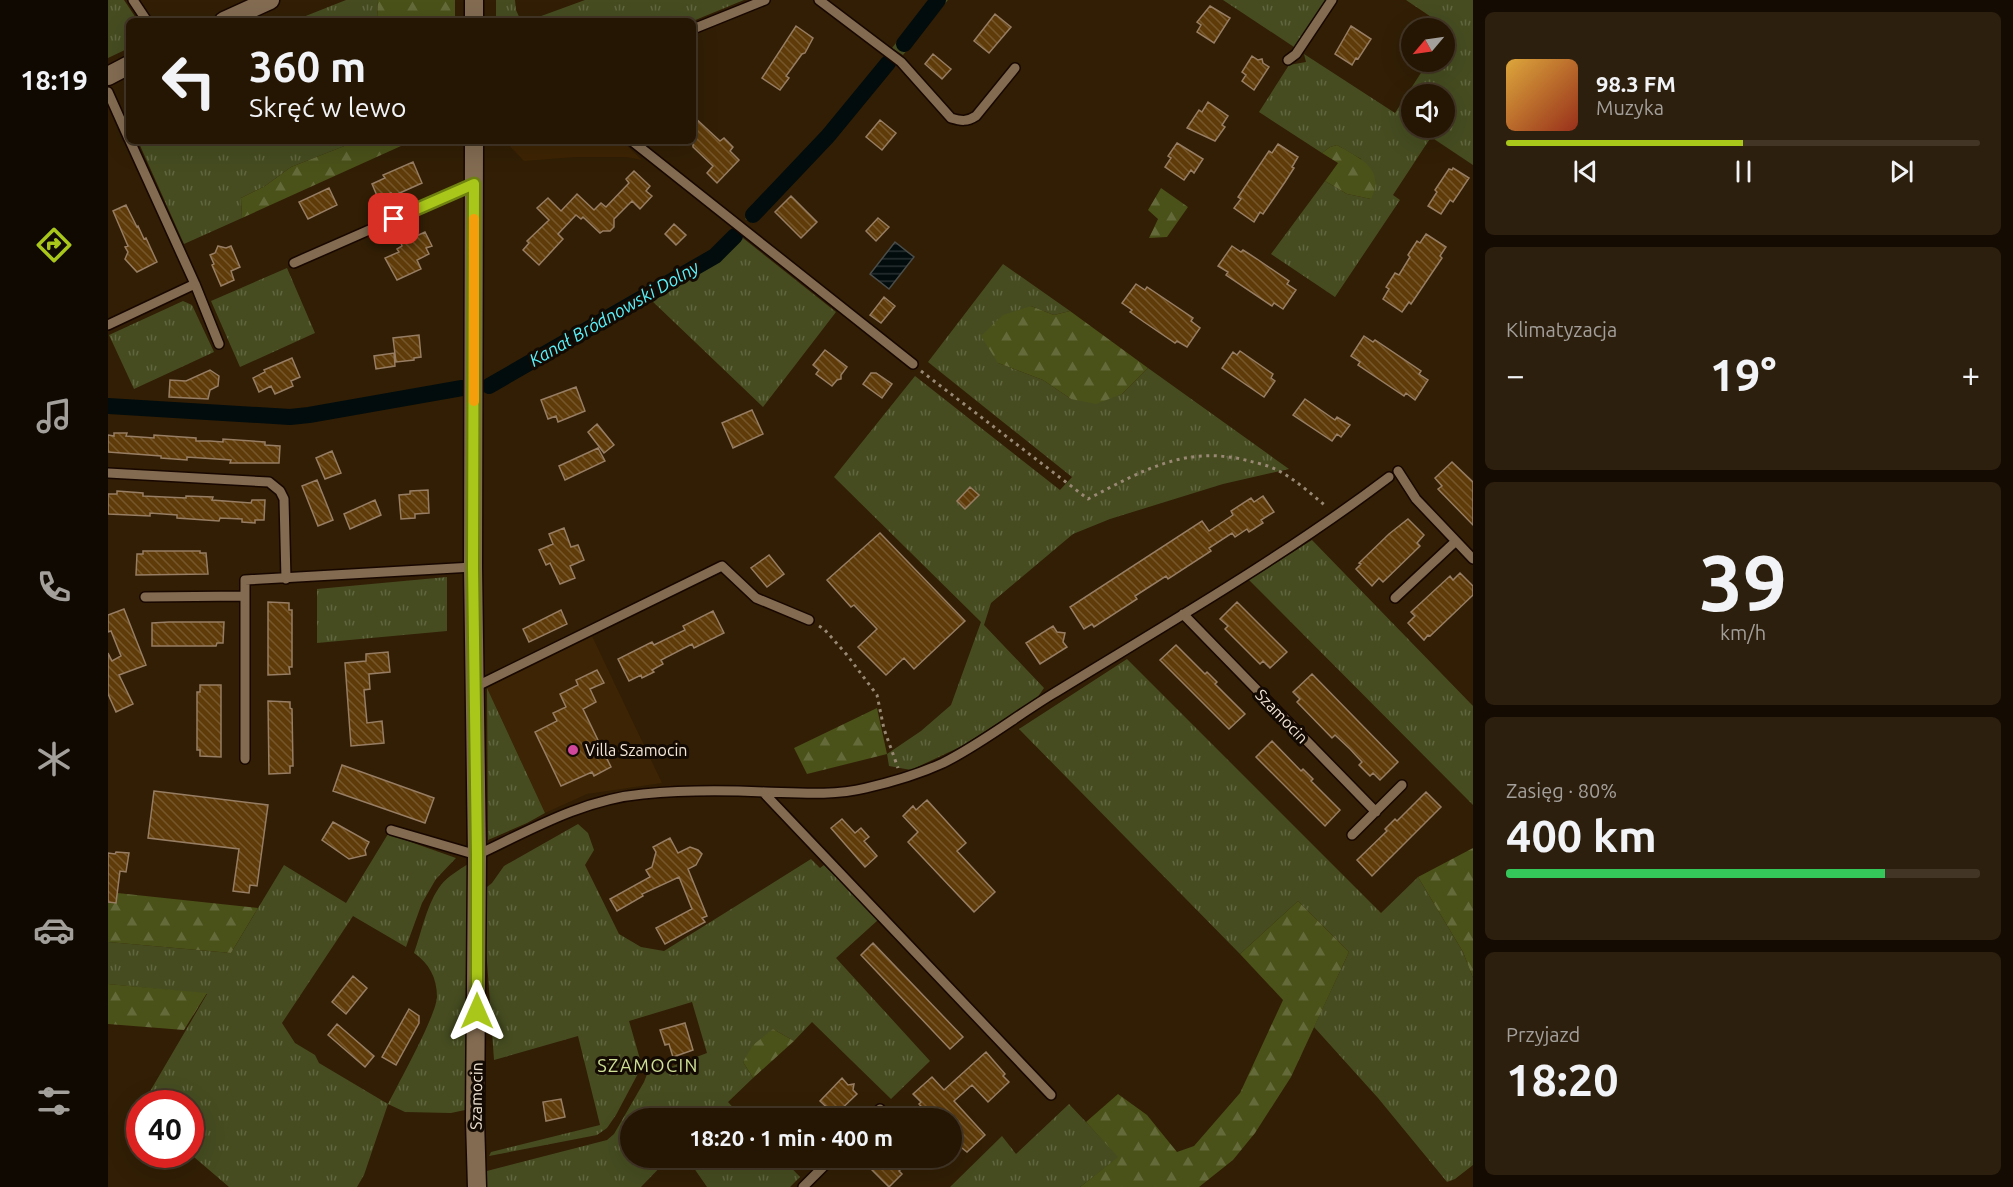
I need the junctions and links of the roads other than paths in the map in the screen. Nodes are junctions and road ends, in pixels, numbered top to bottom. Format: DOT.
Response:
graph roads {
  1 [pos="133,0"];
  2 [pos="270,0"];
  3 [pos="474,0"];
  4 [pos="765,0"];
  5 [pos="819,0"];
  6 [pos="1332,0"];
  7 [pos="145,18"];
  8 [pos="231,18"];
  9 [pos="474,18"];
  10 [pos="696,28"];
  11 [pos="1288,60"];
  12 [pos="126,67"];
  13 [pos="1015,68"];
  14 [pos="108,76"];
  15 [pos="108,92"];
  16 [pos="126,131"];
  17 [pos="132,144"];
  18 [pos="474,144"];
  19 [pos="636,144"];
  20 [pos="474,184"];
  21 [pos="294,263"];
  22 [pos="195,284"];
  23 [pos="108,325"];
  24 [pos="219,344"];
  25 [pos="912,364"];
  26 [pos="1398,471"];
  27 [pos="108,473"];
  28 [pos="1389,477"];
  29 [pos="1456,541"];
  30 [pos="1473,559"];
  31 [pos="473,567"];
  32 [pos="286,579"];
  33 [pos="245,596"];
  34 [pos="145,597"];
  35 [pos="1395,598"];
  36 [pos="1186,617"];
  37 [pos="809,620"];
  38 [pos="475,687"];
  39 [pos="245,759"];
  40 [pos="1402,785"];
  41 [pos="763,792"];
  42 [pos="1376,812"];
  43 [pos="391,830"];
  44 [pos="1352,835"];
  45 [pos="477,855"];
  46 [pos="1051,1095"];
  47 [pos="822,1168"];
  48 [pos="477,1187"];
  49 [pos="803,1187"];
  1 -- 7 [label="lane"];
  2 -- 8 [label="street"];
  3 -- 9 [label="street"];
  4 -- 10 [label="lane"];
  5 -- 13 [label="lane"];
  6 -- 11 [label="lane"];
  12 -- 14 [label="street"];
  15 -- 16 [label="lane"];
  17 -- 22 [label="lane"];
  18 -- 20 [label="street, Szamocin"];
  19 -- 25 [label="lane"];
  20 -- 21 [label="lane"];
  20 -- 31 [label="street, Szamocin"];
  22 -- 23 [label="lane"];
  22 -- 24 [label="lane"];
  26 -- 29 [label="lane"];
  27 -- 32 [label="lane"];
  28 -- 36 [label="lane"];
  29 -- 30 [label="lane"];
  29 -- 35 [label="lane"];
  31 -- 32 [label="lane"];
  31 -- 38 [label="street, Szamocin"];
  32 -- 33 [label="lane"];
  33 -- 34 [label="lane"];
  33 -- 39 [label="lane"];
  36 -- 41 [label="lane"];
  36 -- 42 [label="lane, Szamocin"];
  37 -- 38 [label="lane"];
  38 -- 45 [label="street, Szamocin"];
  40 -- 42 [label="lane"];
  41 -- 45 [label="lane"];
  41 -- 46 [label="lane"];
  42 -- 44 [label="lane"];
  43 -- 45 [label="lane"];
  45 -- 48 [label="street, Szamocin"];
  47 -- 49 [label="lane"];
}
